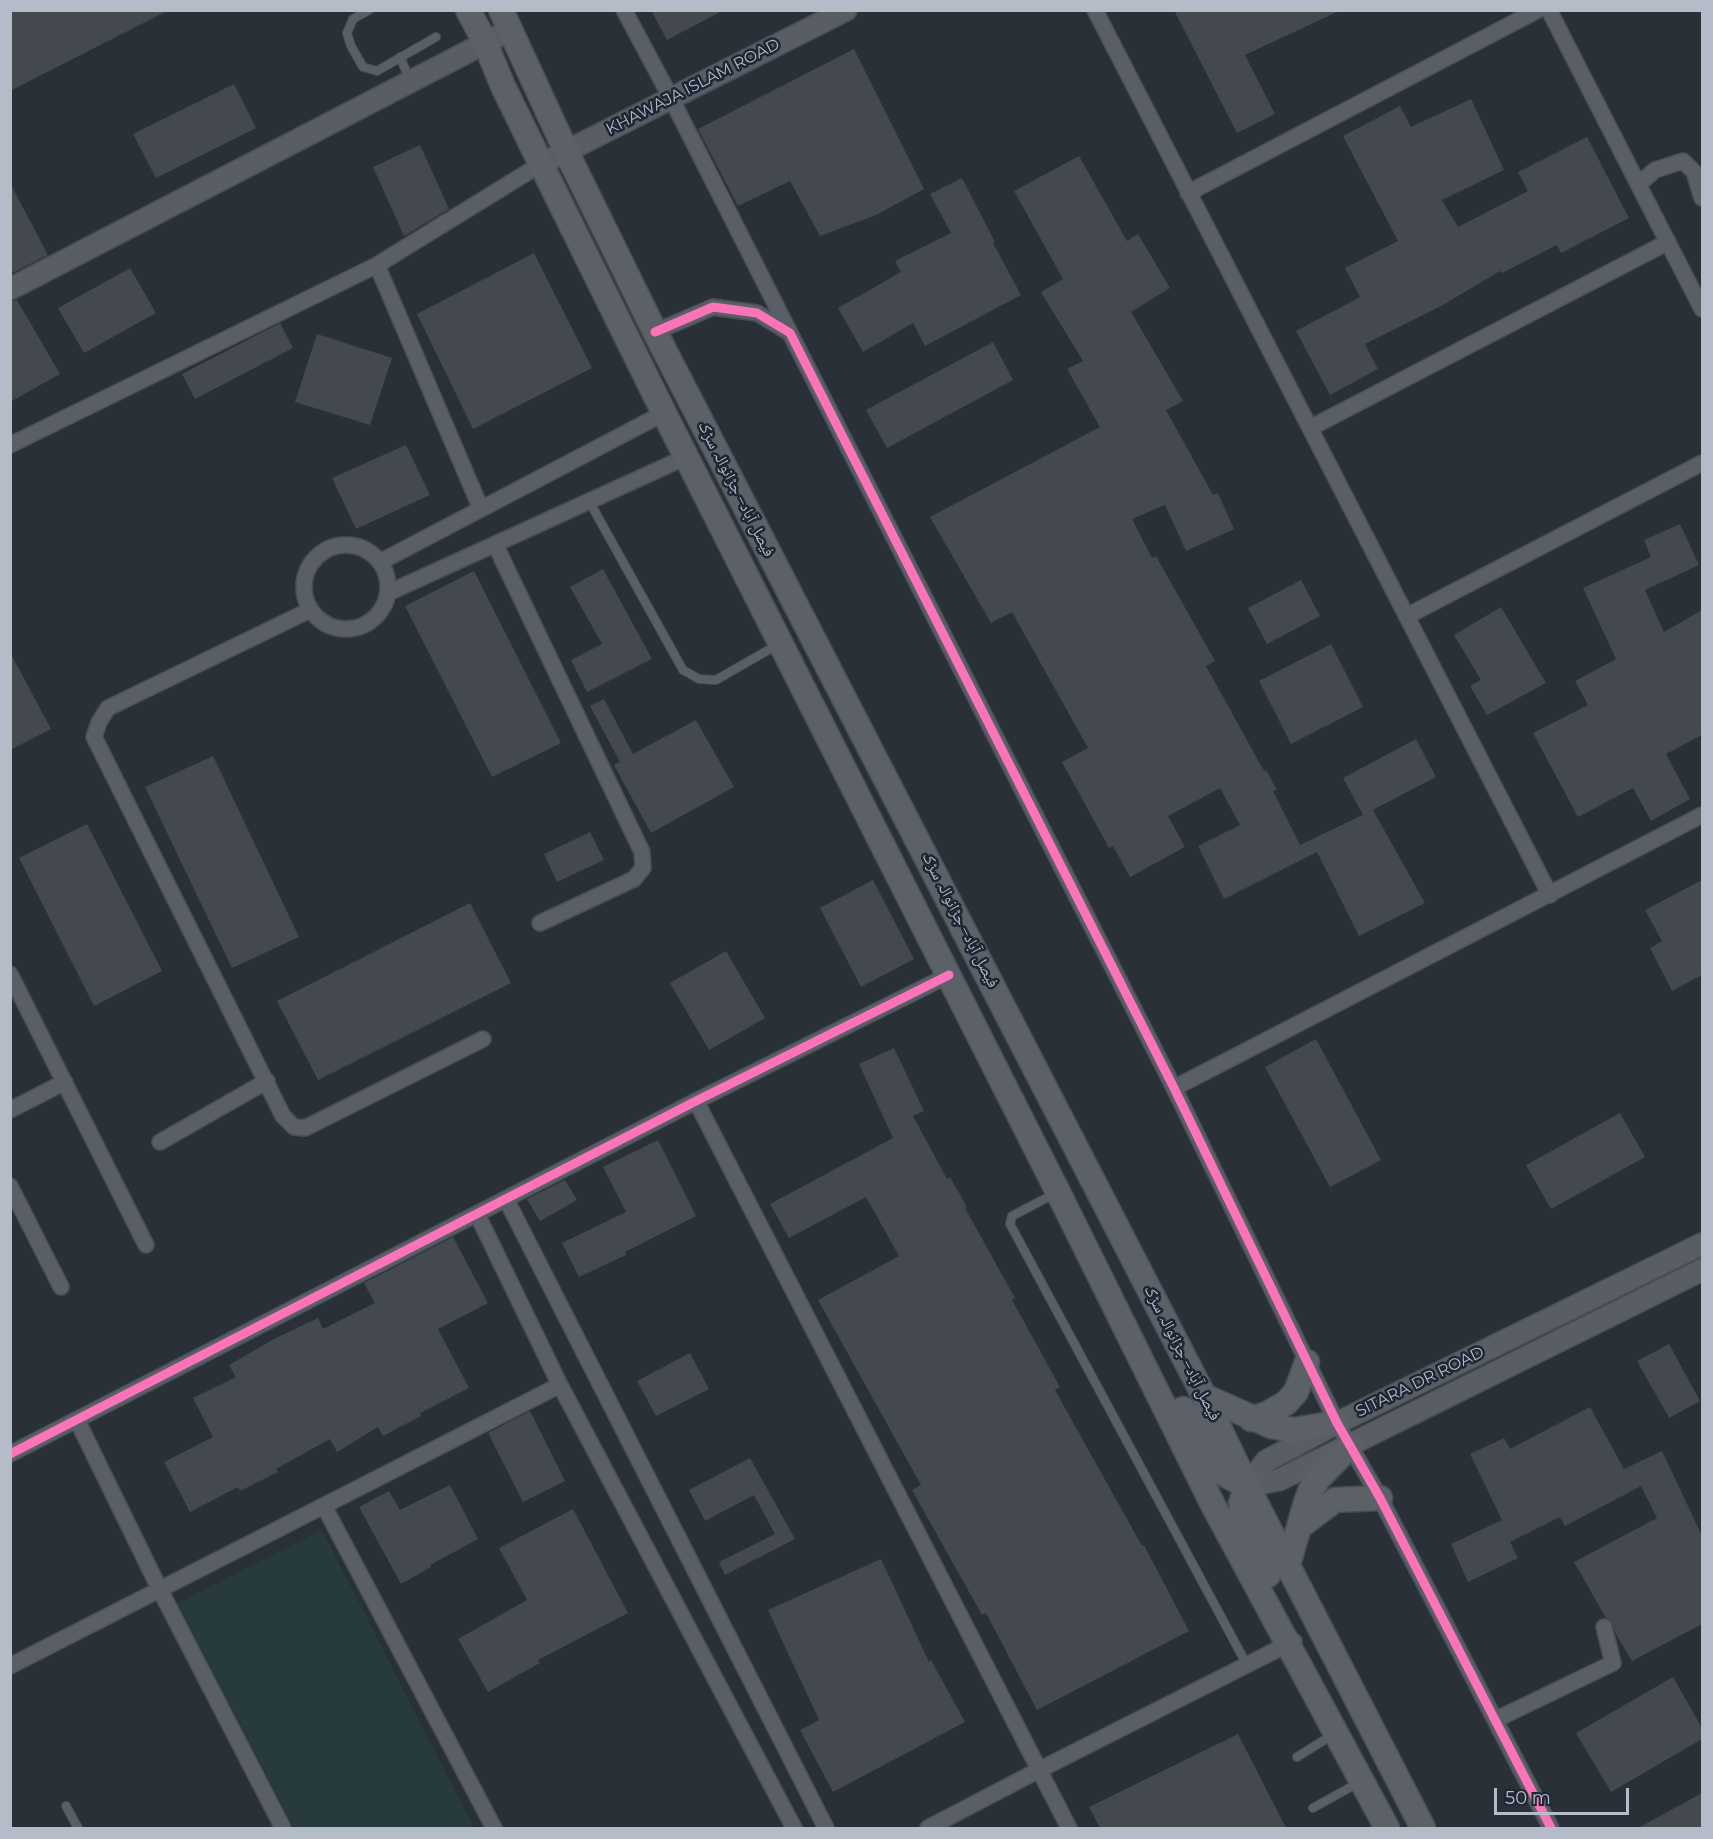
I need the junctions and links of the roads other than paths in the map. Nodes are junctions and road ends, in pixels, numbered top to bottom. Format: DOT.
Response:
graph roads {
  1 [pos="369,10"];
  2 [pos="468,10"];
  3 [pos="624,10"];
  4 [pos="846,10"];
  5 [pos="1095,10"];
  6 [pos="1538,10"];
  7 [pos="1549,10"];
  8 [pos="505,20"];
  9 [pos="436,37"];
  10 [pos="485,42"];
  11 [pos="400,57"];
  12 [pos="411,81"];
  13 [pos="671,98"];
  14 [pos="566,151"];
  15 [pos="541,164"];
  16 [pos="1639,184"];
  17 [pos="1188,193"];
  18 [pos="1702,198"];
  19 [pos="1668,242"];
  20 [pos="377,265"];
  21 [pos="10,289"];
  22 [pos="1702,309"];
  23 [pos="655,332"];
  24 [pos="790,333"];
  25 [pos="664,413"];
  26 [pos="1310,428"];
  27 [pos="10,445"];
  28 [pos="686,457"];
  29 [pos="1702,463"];
  30 [pos="589,501"];
  31 [pos="481,509"];
  32 [pos="495,544"];
  33 [pos="380,562"];
  34 [pos="388,593"];
  35 [pos="310,610"];
  36 [pos="1407,616"];
  37 [pos="780,644"];
  38 [pos="1702,815"];
  39 [pos="1550,895"];
  40 [pos="540,923"];
  41 [pos="10,974"];
  42 [pos="949,975"];
  43 [pos="483,1039"];
  44 [pos="267,1081"];
  45 [pos="65,1082"];
  46 [pos="1174,1088"];
  47 [pos="696,1101"];
  48 [pos="10,1110"];
  49 [pos="160,1142"];
  50 [pos="10,1186"];
  51 [pos="1058,1192"];
  52 [pos="506,1199"];
  53 [pos="477,1214"];
  54 [pos="146,1245"];
  55 [pos="1702,1245"];
  56 [pos="1092,1260"];
  57 [pos="1702,1269"];
  58 [pos="61,1287"];
  59 [pos="1307,1362"];
  60 [pos="560,1385"];
  61 [pos="1204,1396"];
  62 [pos="1251,1419"];
  63 [pos="77,1420"];
  64 [pos="1337,1423"];
  65 [pos="1350,1446"];
  66 [pos="10,1454"];
  67 [pos="1247,1486"];
  68 [pos="1380,1498"];
  69 [pos="324,1506"];
  70 [pos="1299,1527"];
  71 [pos="1288,1565"];
  72 [pos="160,1590"];
  73 [pos="1604,1627"];
  74 [pos="1293,1641"];
  75 [pos="1247,1665"];
  76 [pos="10,1666"];
  77 [pos="1495,1720"];
  78 [pos="1336,1732"];
  79 [pos="1297,1757"];
  80 [pos="1039,1770"];
  81 [pos="1362,1780"];
  82 [pos="66,1806"];
  83 [pos="1313,1808"];
  84 [pos="1382,1825"];
  85 [pos="78,1828"];
  86 [pos="283,1828"];
  87 [pos="494,1828"];
  88 [pos="794,1828"];
  89 [pos="826,1828"];
  90 [pos="928,1828"];
  91 [pos="1069,1828"];
  92 [pos="1423,1828"];
  93 [pos="1551,1828"];
  1 -- 11 [label="lane"];
  2 -- 10 [label="main road, فیصل آباد– جڑانوالہ سڑک"];
  3 -- 13 [label="street"];
  4 -- 13 [label="street, KHAWAJA ISLAM ROAD"];
  5 -- 17 [label="street"];
  6 -- 17 [label="street"];
  7 -- 16 [label="street"];
  8 -- 10 [label="street"];
  8 -- 14 [label="main road, فیصل آباد– جڑانوالہ سڑک"];
  9 -- 11 [label="lane"];
  10 -- 12 [label="street"];
  10 -- 15 [label="main road, فیصل آباد– جڑانوالہ سڑک"];
  11 -- 12 [label="lane"];
  12 -- 21 [label="street"];
  13 -- 14 [label="street, KHAWAJA ISLAM ROAD"];
  13 -- 24 [label="street"];
  14 -- 15 [label="street, KHAWAJA ISLAM ROAD"];
  14 -- 23 [label="main road, فیصل آباد– جڑانوالہ سڑک"];
  15 -- 20 [label="street"];
  15 -- 25 [label="main road, فیصل آباد– جڑانوالہ سڑک"];
  16 -- 18 [label="street"];
  16 -- 19 [label="street"];
  17 -- 26 [label="street"];
  19 -- 22 [label="street"];
  19 -- 26 [label="street"];
  20 -- 27 [label="street"];
  20 -- 31 [label="street"];
  23 -- 24 [label="street"];
  23 -- 61 [label="main road, فیصل آباد– جڑانوالہ سڑک"];
  24 -- 46 [label="street"];
  25 -- 28 [label="main road, فیصل آباد– جڑانوالہ سڑک"];
  25 -- 31 [label="street"];
  26 -- 36 [label="street"];
  28 -- 30 [label="street"];
  28 -- 37 [label="main road, فیصل آباد– جڑانوالہ سڑک"];
  29 -- 36 [label="street"];
  30 -- 32 [label="street"];
  30 -- 37 [label="lane"];
  31 -- 33 [label="street"];
  32 -- 34 [label="street"];
  32 -- 40 [label="street"];
  33 -- 34 [label="street"];
  33 -- 35 [label="street"];
  34 -- 35 [label="street"];
  35 -- 44 [label="street"];
  36 -- 39 [label="street"];
  37 -- 42 [label="main road, فیصل آباد– جڑانوالہ سڑک"];
  38 -- 39 [label="street"];
  39 -- 46 [label="street"];
  41 -- 45 [label="street"];
  42 -- 47 [label="street"];
  42 -- 51 [label="main road, فیصل آباد– جڑانوالہ سڑک"];
  43 -- 44 [label="street"];
  44 -- 49 [label="street"];
  45 -- 48 [label="street"];
  45 -- 54 [label="street"];
  46 -- 59 [label="street"];
  47 -- 52 [label="street"];
  47 -- 80 [label="street"];
  50 -- 58 [label="street"];
  51 -- 56 [label="main road, فیصل آباد– جڑانوالہ سڑک"];
  51 -- 75 [label="lane"];
  52 -- 53 [label="street"];
  52 -- 89 [label="street"];
  53 -- 60 [label="street"];
  53 -- 63 [label="street"];
  55 -- 64 [label="street, SITARA DR ROAD"];
  56 -- 67 [label="main road"];
  56 -- 74 [label="main road, فیصل آباد– جڑانوالہ سڑک"];
  57 -- 65 [label="street, SITARA DR ROAD"];
  59 -- 62 [label="main road"];
  59 -- 64 [label="street"];
  60 -- 69 [label="street"];
  60 -- 88 [label="street"];
  61 -- 62 [label="main road"];
  61 -- 67 [label="main road, فیصل آباد– جڑانوالہ سڑک"];
  62 -- 64 [label="main road"];
  63 -- 66 [label="street"];
  63 -- 72 [label="street"];
  64 -- 65 [label="street"];
  64 -- 67 [label="street, SITARA DR ROAD"];
  65 -- 67 [label="street, SITARA DR ROAD"];
  65 -- 68 [label="street"];
  65 -- 70 [label="main road"];
  67 -- 71 [label="main road, فیصل آباد– جڑانوالہ سڑک"];
  67 -- 74 [label="main road"];
  68 -- 70 [label="main road"];
  68 -- 77 [label="street"];
  69 -- 72 [label="street"];
  69 -- 87 [label="street"];
  70 -- 71 [label="main road"];
  71 -- 92 [label="main road, فیصل آباد– جڑانوالہ سڑک"];
  72 -- 76 [label="street"];
  72 -- 86 [label="street"];
  73 -- 77 [label="street"];
  74 -- 75 [label="street"];
  74 -- 78 [label="main road, فیصل آباد– جڑانوالہ سڑک"];
  75 -- 80 [label="street"];
  77 -- 93 [label="street"];
  78 -- 79 [label="lane"];
  78 -- 81 [label="main road, فیصل آباد– جڑانوالہ سڑک"];
  80 -- 90 [label="street"];
  80 -- 91 [label="street"];
  81 -- 83 [label="lane"];
  81 -- 84 [label="main road, فیصل آباد– جڑانوالہ سڑک"];
  82 -- 85 [label="lane"];
}
